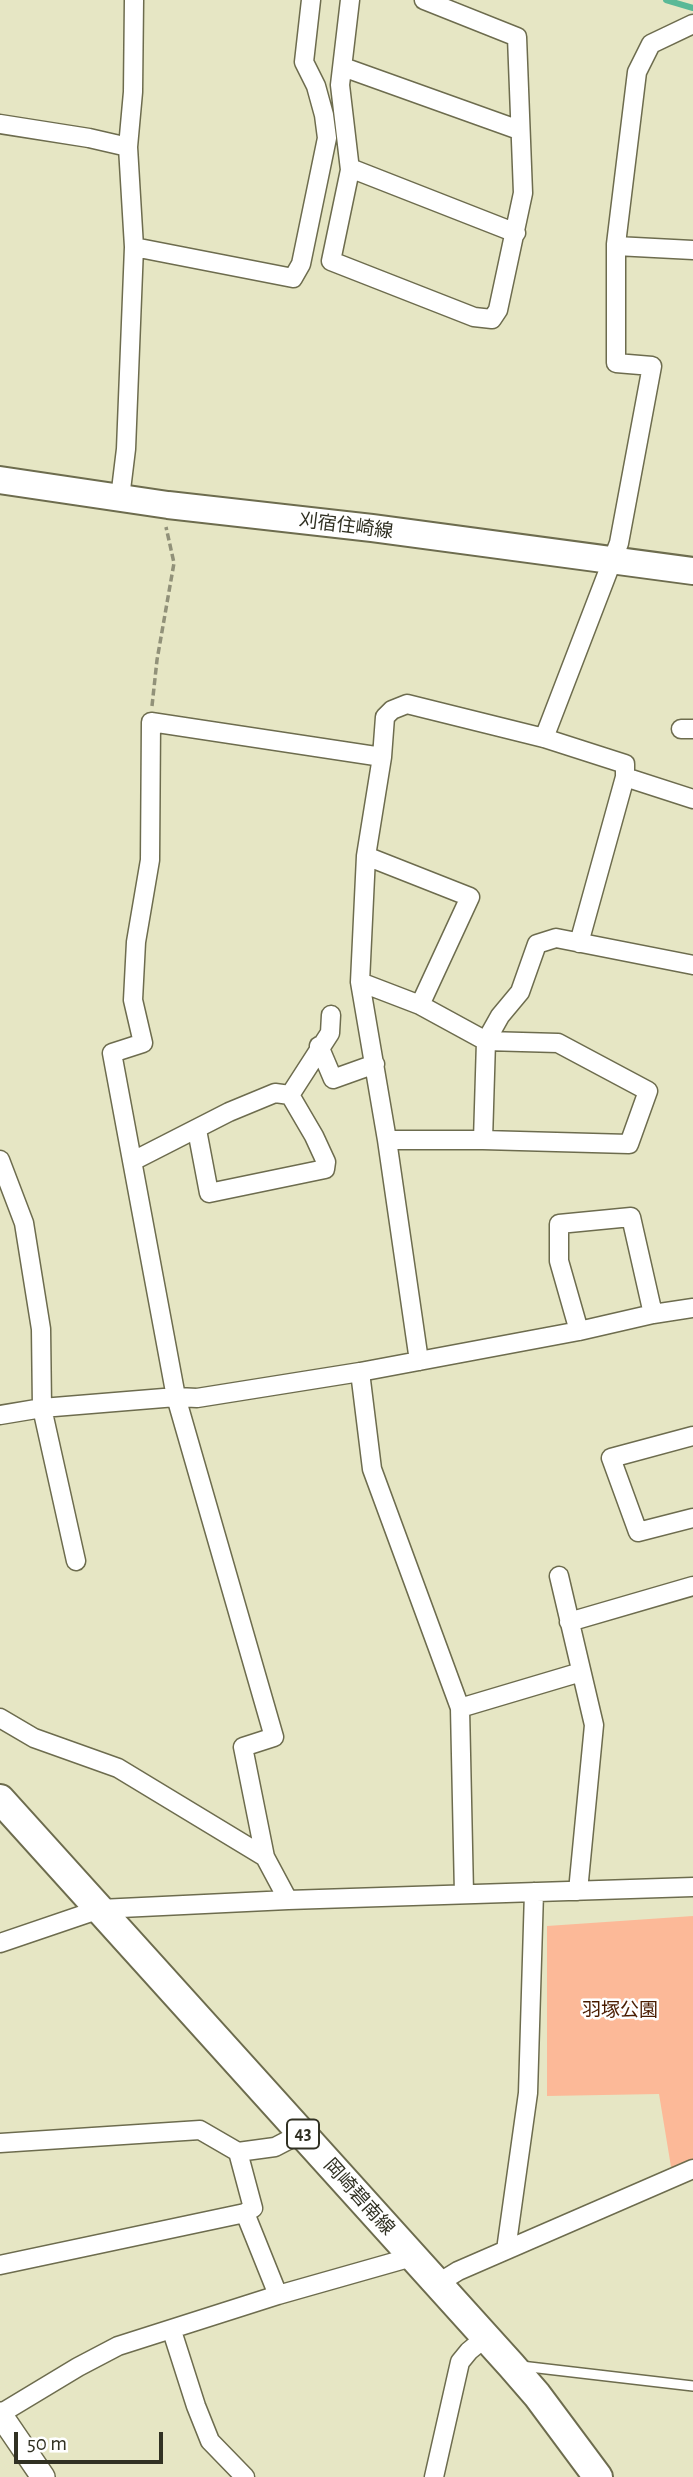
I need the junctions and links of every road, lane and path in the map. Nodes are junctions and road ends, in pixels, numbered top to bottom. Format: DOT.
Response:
graph roads {
  1 [pos="134,0"];
  2 [pos="311,0"];
  3 [pos="350,0"];
  4 [pos="424,0"];
  5 [pos="693,23"];
  6 [pos="343,67"];
  7 [pos="0,124"];
  8 [pos="519,130"];
  9 [pos="128,147"];
  10 [pos="350,168"];
  11 [pos="516,233"];
  12 [pos="616,246"];
  13 [pos="134,247"];
  14 [pos="693,250"];
  15 [pos="0,480"];
  16 [pos="120,498"];
  17 [pos="168,505"];
  18 [pos="614,560"];
  19 [pos="693,571"];
  20 [pos="151,722"];
  21 [pos="544,738"];
  22 [pos="382,757"];
  23 [pos="625,777"];
  24 [pos="693,799"];
  25 [pos="366,856"];
  26 [pos="579,943"];
  27 [pos="693,965"];
  28 [pos="360,982"];
  29 [pos="420,1005"];
  30 [pos="331,1015"];
  31 [pos="486,1041"];
  32 [pos="319,1046"];
  33 [pos="374,1064"];
  34 [pos="290,1095"];
  35 [pos="197,1130"];
  36 [pos="387,1140"];
  37 [pos="483,1140"];
  38 [pos="0,1160"];
  39 [pos="132,1161"];
  40 [pos="693,1308"];
  41 [pos="653,1314"];
  42 [pos="579,1331"];
  43 [pos="419,1361"];
  44 [pos="360,1372"];
  45 [pos="176,1397"];
  46 [pos="42,1408"];
  47 [pos="0,1415"];
  48 [pos="693,1436"];
  49 [pos="693,1517"];
  50 [pos="76,1561"];
  51 [pos="559,1576"];
  52 [pos="693,1586"];
  53 [pos="569,1622"];
  54 [pos="581,1672"];
  55 [pos="460,1708"];
  56 [pos="0,1718"];
  57 [pos="0,1799"];
  58 [pos="265,1857"];
  59 [pos="693,1887"];
  60 [pos="578,1891"];
  61 [pos="534,1892"];
  62 [pos="464,1894"];
  63 [pos="288,1900"];
  64 [pos="100,1909"];
  65 [pos="0,1943"];
  66 [pos="302,2133"];
  67 [pos="0,2143"];
  68 [pos="238,2152"];
  69 [pos="693,2169"];
  70 [pos="245,2213"];
  71 [pos="506,2250"];
  72 [pos="412,2257"];
  73 [pos="0,2265"];
  74 [pos="437,2284"];
  75 [pos="278,2295"];
  76 [pos="172,2331"];
  77 [pos="486,2337"];
  78 [pos="511,2365"];
  79 [pos="693,2386"];
  80 [pos="0,2414"];
  81 [pos="43,2477"];
  82 [pos="244,2477"];
  83 [pos="434,2477"];
  84 [pos="597,2477"];
  1 -- 9 [label="street"];
  2 -- 13 [label="street"];
  3 -- 6 [label="street"];
  4 -- 8 [label="street"];
  5 -- 12 [label="street"];
  6 -- 8 [label="street"];
  6 -- 10 [label="street"];
  7 -- 9 [label="street"];
  8 -- 11 [label="street"];
  9 -- 13 [label="street"];
  10 -- 11 [label="street"];
  10 -- 11 [label="street"];
  12 -- 14 [label="street"];
  12 -- 18 [label="street"];
  13 -- 16 [label="street"];
  15 -- 16 [label="main road, 刈宿住崎線"];
  16 -- 17 [label="main road, 刈宿住崎線"];
  17 -- 18 [label="main road, 刈宿住崎線"];
  17 -- 20 [label="path"];
  18 -- 19 [label="main road, 刈宿住崎線"];
  18 -- 21 [label="street"];
  20 -- 22 [label="street"];
  20 -- 39 [label="street"];
  21 -- 22 [label="street"];
  21 -- 23 [label="street"];
  22 -- 25 [label="street"];
  23 -- 24 [label="street"];
  23 -- 26 [label="street"];
  25 -- 28 [label="street"];
  25 -- 29 [label="street"];
  26 -- 27 [label="street"];
  26 -- 31 [label="street"];
  28 -- 29 [label="street"];
  28 -- 33 [label="street"];
  29 -- 31 [label="street"];
  30 -- 32 [label="street"];
  31 -- 37 [label="street"];
  31 -- 37 [label="street"];
  32 -- 33 [label="street"];
  32 -- 34 [label="street"];
  33 -- 36 [label="street"];
  34 -- 35 [label="street"];
  34 -- 35 [label="street"];
  35 -- 39 [label="street"];
  36 -- 37 [label="street"];
  36 -- 43 [label="street"];
  38 -- 46 [label="street"];
  39 -- 45 [label="street"];
  40 -- 41 [label="street"];
  41 -- 42 [label="street"];
  41 -- 42 [label="street"];
  42 -- 43 [label="street"];
  43 -- 44 [label="street"];
  44 -- 45 [label="street"];
  44 -- 55 [label="street"];
  45 -- 46 [label="street"];
  45 -- 58 [label="street"];
  46 -- 47 [label="street"];
  46 -- 50 [label="street"];
  48 -- 49 [label="street"];
  51 -- 53 [label="street"];
  52 -- 53 [label="street"];
  53 -- 54 [label="street"];
  54 -- 55 [label="street"];
  54 -- 60 [label="street"];
  55 -- 62 [label="street"];
  56 -- 58 [label="street"];
  57 -- 64 [label="main road, 岡崎碧南線 / 43"];
  58 -- 63 [label="street"];
  59 -- 60 [label="street"];
  60 -- 61 [label="street"];
  61 -- 62 [label="street"];
  61 -- 71 [label="street"];
  62 -- 63 [label="street"];
  63 -- 64 [label="street"];
  64 -- 65 [label="street"];
  64 -- 66 [label="main road, 岡崎碧南線 / 43"];
  66 -- 68 [label="street"];
  66 -- 72 [label="main road, 岡崎碧南線 / 43"];
  67 -- 68 [label="street"];
  68 -- 70 [label="street"];
  69 -- 71 [label="street"];
  70 -- 73 [label="street"];
  70 -- 75 [label="street"];
  71 -- 74 [label="street"];
  72 -- 74 [label="main road, 岡崎碧南線 / 43"];
  72 -- 75 [label="street"];
  74 -- 77 [label="main road, 岡崎碧南線 / 43"];
  75 -- 76 [label="street"];
  76 -- 80 [label="street"];
  76 -- 82 [label="street"];
  77 -- 78 [label="main road, 岡崎碧南線 / 43"];
  77 -- 83 [label="street"];
  78 -- 79 [label="lane"];
  78 -- 84 [label="main road, 岡崎碧南線 / 43"];
  80 -- 81 [label="street"];
}
